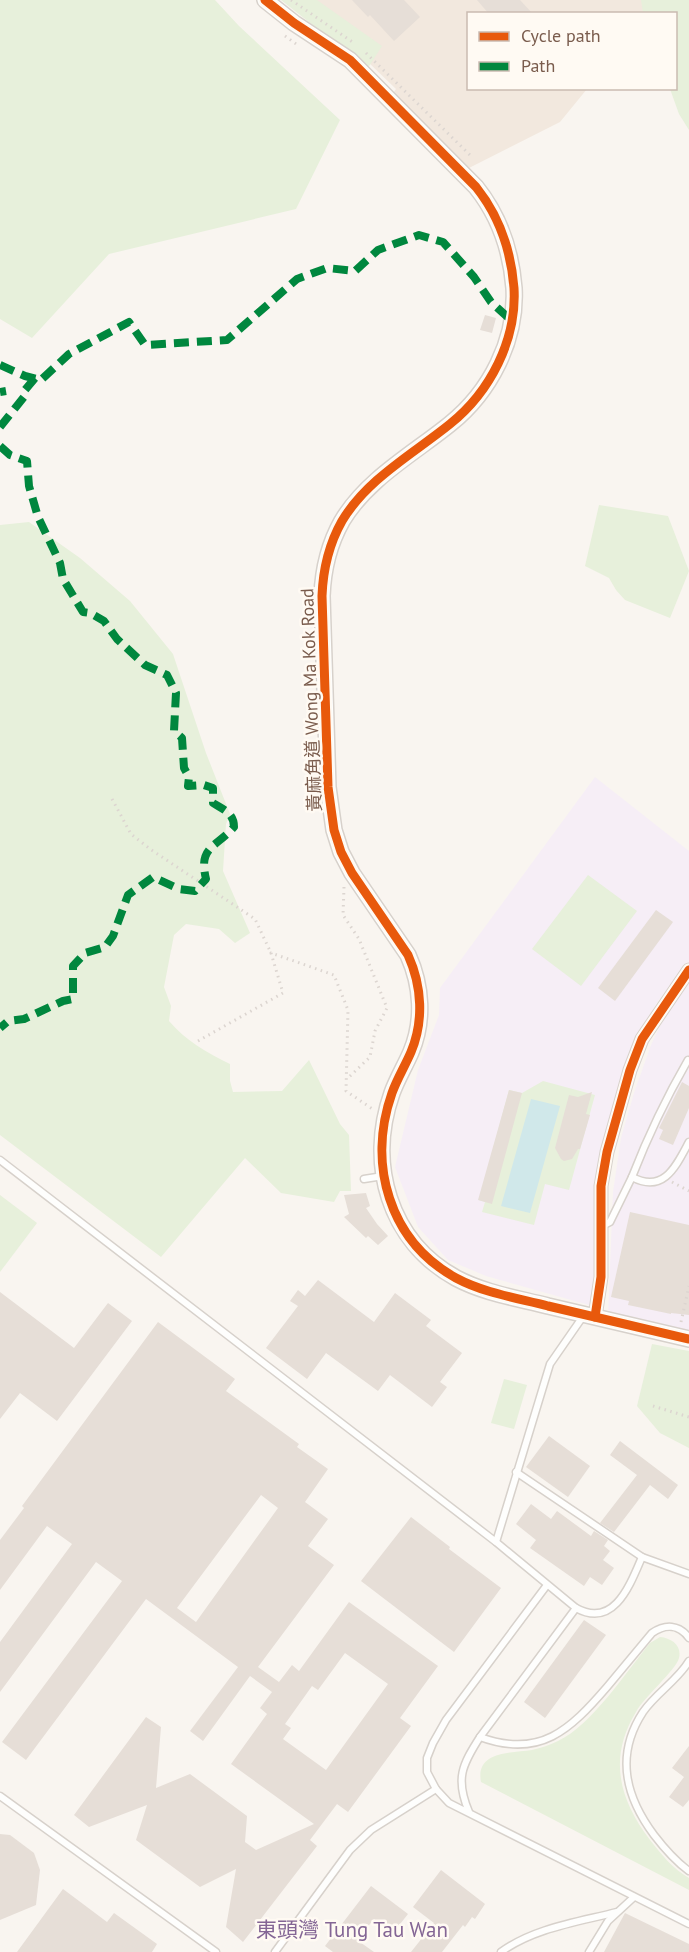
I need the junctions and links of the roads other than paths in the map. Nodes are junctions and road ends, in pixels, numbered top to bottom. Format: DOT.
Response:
graph roads {
  1 [pos="265,0"];
  2 [pos="689,970"];
  3 [pos="689,1061"];
  4 [pos="689,1142"];
  5 [pos="0,1160"];
  6 [pos="383,1176"];
  7 [pos="632,1177"];
  8 [pos="364,1179"];
  9 [pos="601,1226"];
  10 [pos="590,1316"];
  11 [pos="689,1340"];
  12 [pos="516,1472"];
  13 [pos="496,1542"];
  14 [pos="642,1557"];
  15 [pos="689,1574"];
  16 [pos="547,1585"];
  17 [pos="576,1608"];
  18 [pos="689,1638"];
  19 [pos="689,1661"];
  20 [pos="480,1737"];
  21 [pos="436,1789"];
  22 [pos="0,1796"];
  23 [pos="469,1812"];
  24 [pos="689,1871"];
  25 [pos="634,1897"];
  26 [pos="617,1912"];
  27 [pos="689,1924"];
  28 [pos="216,1952"];
  29 [pos="274,1952"];
  30 [pos="501,1952"];
  31 [pos="589,1952"];
  1 -- 6 [label="street, 黃麻角道 Wong Ma Kok Road"];
  2 -- 9 [label="street"];
  3 -- 7 [label="lane"];
  4 -- 7 [label="lane"];
  5 -- 13 [label="lane"];
  6 -- 8 [label="lane"];
  6 -- 10 [label="street, 黃麻角道 Wong Ma Kok Road"];
  7 -- 9 [label="lane"];
  9 -- 10 [label="street"];
  10 -- 11 [label="street, 黃麻角道 Wong Ma Kok Road"];
  10 -- 12 [label="lane"];
  12 -- 13 [label="lane"];
  12 -- 14 [label="lane"];
  13 -- 16 [label="lane"];
  14 -- 15 [label="lane"];
  14 -- 17 [label="lane"];
  16 -- 17 [label="lane"];
  16 -- 21 [label="lane"];
  17 -- 20 [label="lane"];
  18 -- 20 [label="lane"];
  19 -- 24 [label="lane"];
  20 -- 23 [label="lane"];
  21 -- 23 [label="lane"];
  21 -- 29 [label="lane"];
  22 -- 28 [label="lane"];
  23 -- 25 [label="lane"];
  25 -- 26 [label="lane"];
  25 -- 27 [label="lane"];
  26 -- 30 [label="lane"];
  26 -- 31 [label="lane"];
}
